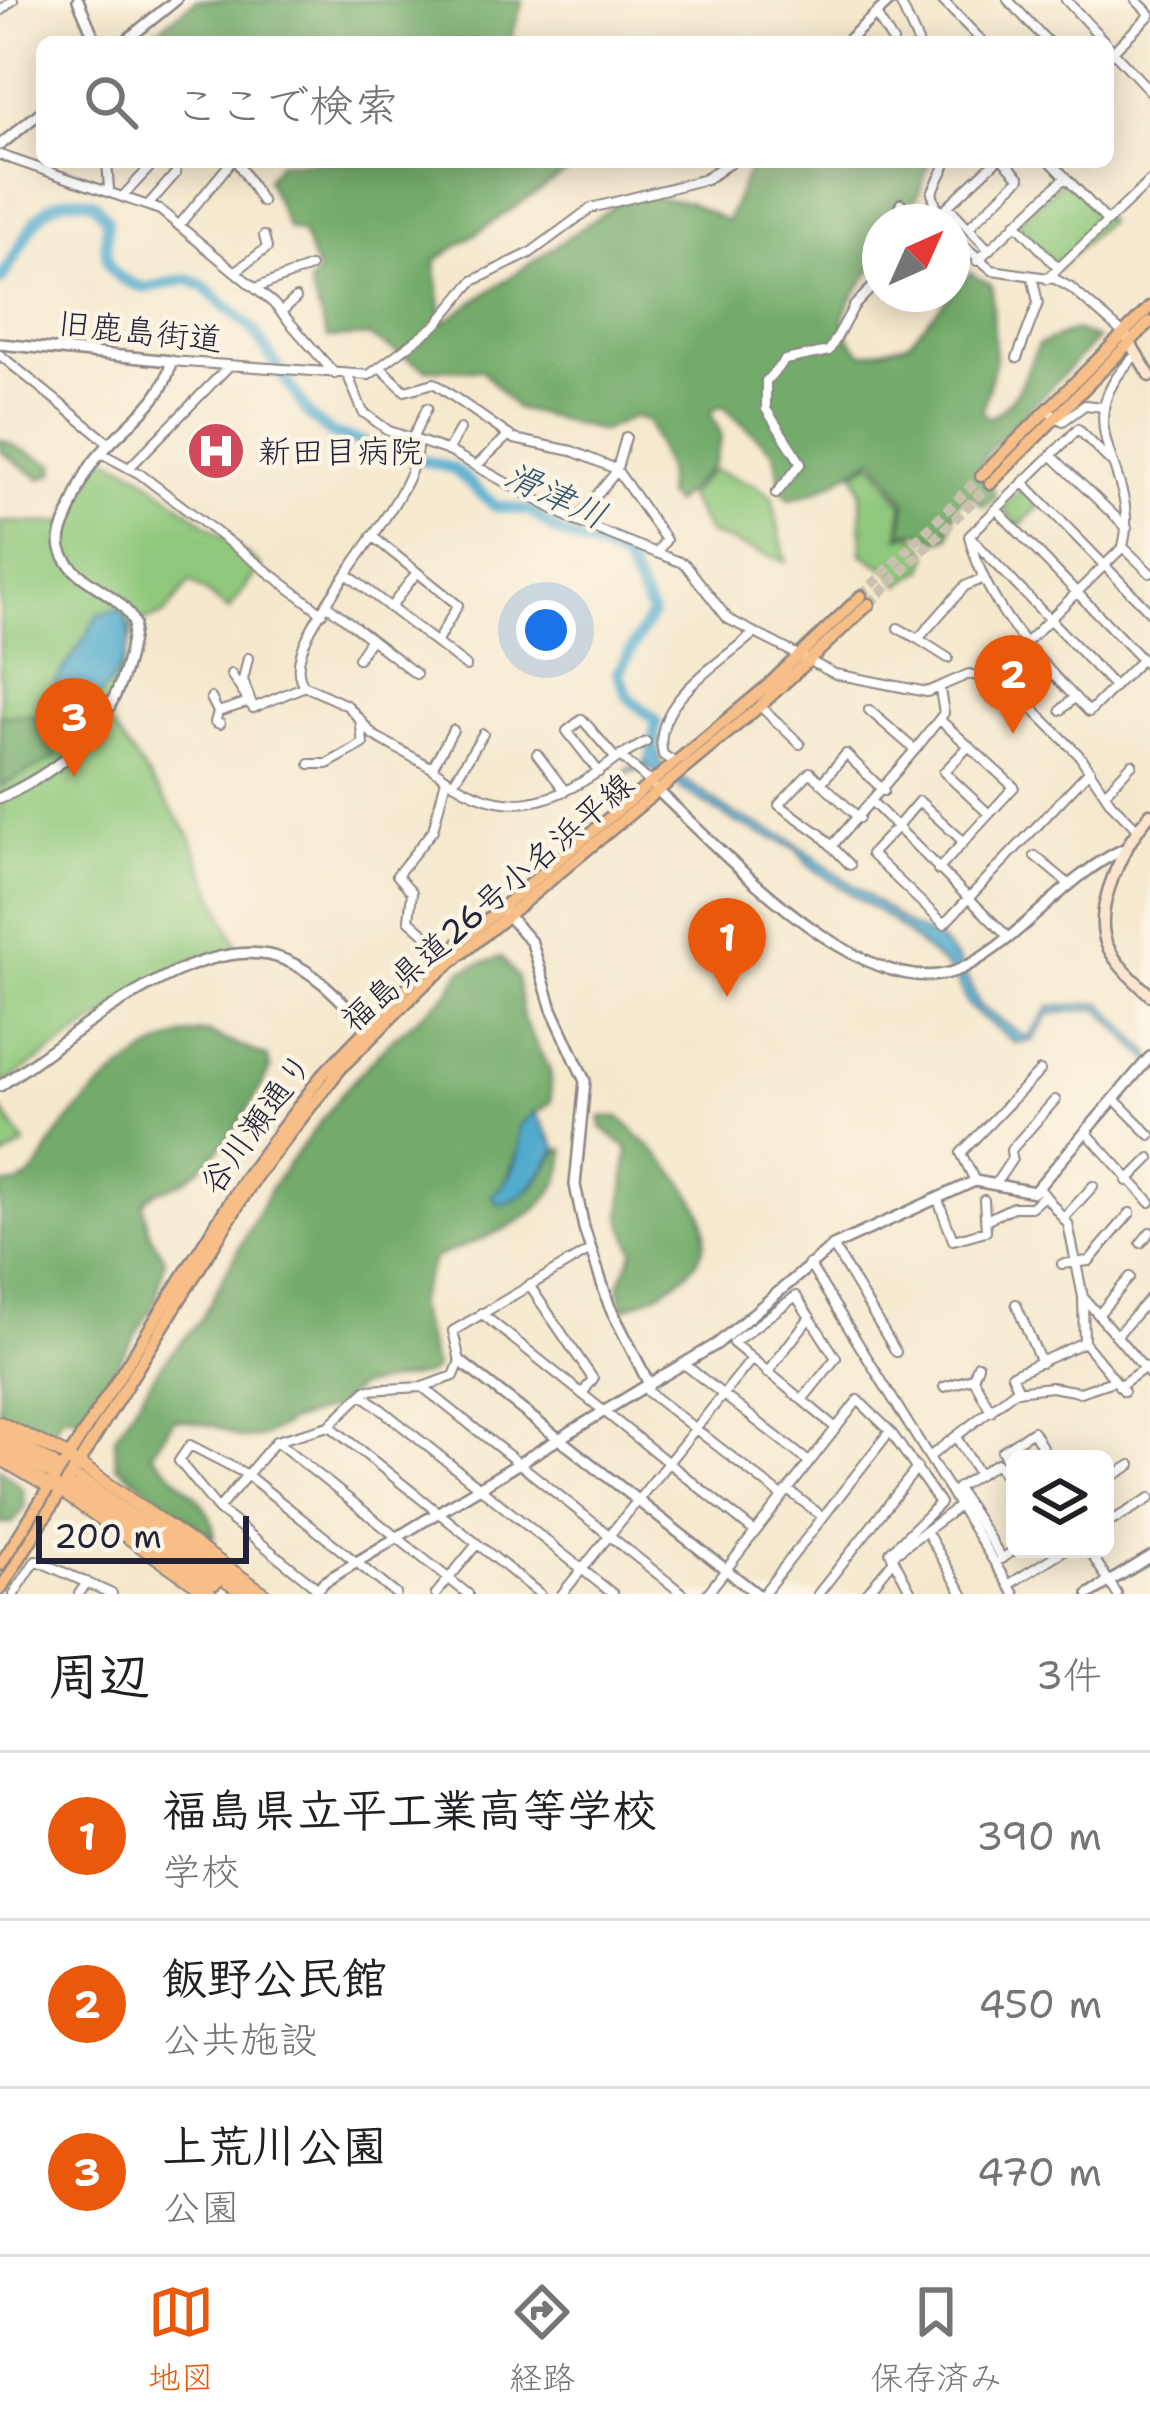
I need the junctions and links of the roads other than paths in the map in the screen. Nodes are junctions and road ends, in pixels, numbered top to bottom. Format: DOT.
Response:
graph roads {
  1 [pos="13,0"];
  2 [pos="78,0"];
  3 [pos="176,0"];
  4 [pos="895,0"];
  5 [pos="942,0"];
  6 [pos="1008,0"];
  7 [pos="1066,0"];
  8 [pos="1136,0"];
  9 [pos="0,10"];
  10 [pos="876,15"];
  11 [pos="1150,15"];
  12 [pos="94,36"];
  13 [pos="131,36"];
  14 [pos="853,36"];
  15 [pos="889,36"];
  16 [pos="915,36"];
  17 [pos="976,36"];
  18 [pos="1042,36"];
  19 [pos="1097,36"];
  20 [pos="1114,44"];
  21 [pos="1114,55"];
  22 [pos="1150,91"];
  23 [pos="36,116"];
  24 [pos="0,145"];
  25 [pos="0,155"];
  26 [pos="36,166"];
  27 [pos="42,168"];
  28 [pos="107,168"];
  29 [pos="149,168"];
  30 [pos="229,168"];
  31 [pos="238,168"];
  32 [pos="722,168"];
  33 [pos="944,168"];
  34 [pos="989,168"];
  35 [pos="1011,168"];
  36 [pos="1057,168"];
  37 [pos="176,173"];
  38 [pos="1066,177"];
  39 [pos="706,179"];
  40 [pos="1150,181"];
  41 [pos="109,189"];
  42 [pos="124,195"];
  43 [pos="262,202"];
  44 [pos="149,204"];
  45 [pos="935,204"];
  46 [pos="950,204"];
  47 [pos="1107,220"];
  48 [pos="1016,223"];
  49 [pos="180,224"];
  50 [pos="970,225"];
  51 [pos="970,229"];
  52 [pos="264,236"];
  53 [pos="989,250"];
  54 [pos="970,254"];
  55 [pos="977,261"];
  56 [pos="310,267"];
  57 [pos="1058,268"];
  58 [pos="236,271"];
  59 [pos="1047,279"];
  60 [pos="1033,280"];
  61 [pos="256,288"];
  62 [pos="296,298"];
  63 [pos="862,298"];
  64 [pos="1150,307"];
  65 [pos="281,312"];
  66 [pos="1150,322"];
  67 [pos="1130,343"];
  68 [pos="0,344"];
  69 [pos="1017,358"];
  70 [pos="2,361"];
  71 [pos="171,361"];
  72 [pos="228,367"];
  73 [pos="382,369"];
  74 [pos="336,375"];
  75 [pos="348,376"];
  76 [pos="1150,376"];
  77 [pos="1102,407"];
  78 [pos="427,408"];
  79 [pos="1051,414"];
  80 [pos="460,429"];
  81 [pos="509,434"];
  82 [pos="626,437"];
  83 [pos="415,443"];
  84 [pos="110,444"];
  85 [pos="447,451"];
  86 [pos="101,453"];
  87 [pos="1051,455"];
  88 [pos="1112,463"];
  89 [pos="477,465"];
  90 [pos="130,467"];
  91 [pos="616,469"];
  92 [pos="986,480"];
  93 [pos="1023,482"];
  94 [pos="776,494"];
  95 [pos="996,508"];
  96 [pos="574,521"];
  97 [pos="1128,528"];
  98 [pos="372,536"];
  99 [pos="969,536"];
  100 [pos="1123,547"];
  101 [pos="656,553"];
  102 [pos="1106,566"];
  103 [pos="417,572"];
  104 [pos="1150,574"];
  105 [pos="348,575"];
  106 [pos="982,579"];
  107 [pos="1078,593"];
  108 [pos="865,600"];
  109 [pos="390,608"];
  110 [pos="324,609"];
  111 [pos="1150,612"];
  112 [pos="1050,619"];
  113 [pos="898,628"];
  114 [pos="753,634"];
  115 [pos="918,639"];
  116 [pos="370,640"];
  117 [pos="436,644"];
  118 [pos="1024,645"];
  119 [pos="248,658"];
  120 [pos="358,658"];
  121 [pos="805,658"];
  122 [pos="948,658"];
  123 [pos="1142,659"];
  124 [pos="466,666"];
  125 [pos="1150,668"];
  126 [pos="1049,671"];
  127 [pos="230,674"];
  128 [pos="416,674"];
  129 [pos="1036,683"];
  130 [pos="1008,684"];
  131 [pos="305,686"];
  132 [pos="1114,686"];
  133 [pos="940,689"];
  134 [pos="211,698"];
  135 [pos="1075,698"];
  136 [pos="250,706"];
  137 [pos="760,706"];
  138 [pos="869,710"];
  139 [pos="1061,710"];
  140 [pos="218,712"];
  141 [pos="360,718"];
  142 [pos="940,720"];
  143 [pos="220,724"];
  144 [pos="453,730"];
  145 [pos="483,734"];
  146 [pos="646,742"];
  147 [pos="800,744"];
  148 [pos="969,746"];
  149 [pos="915,750"];
  150 [pos="536,754"];
  151 [pos="618,758"];
  152 [pos="310,764"];
  153 [pos="1132,764"];
  154 [pos="674,767"];
  155 [pos="432,768"];
  156 [pos="1090,770"];
  157 [pos="599,772"];
  158 [pos="450,781"];
  159 [pos="821,783"];
  160 [pos="656,784"];
  161 [pos="884,790"];
  162 [pos="565,791"];
  163 [pos="1105,793"];
  164 [pos="0,798"];
  165 [pos="873,803"];
  166 [pos="989,814"];
  167 [pos="1150,814"];
  168 [pos="859,818"];
  169 [pos="897,827"];
  170 [pos="1137,829"];
  171 [pos="964,842"];
  172 [pos="832,846"];
  173 [pos="1126,848"];
  174 [pos="1035,856"];
  175 [pos="850,865"];
  176 [pos="938,870"];
  177 [pos="1071,886"];
  178 [pos="967,901"];
  179 [pos="504,911"];
  180 [pos="1007,936"];
  181 [pos="446,953"];
  182 [pos="1150,995"];
  183 [pos="370,1030"];
  184 [pos="1147,1060"];
  185 [pos="1040,1071"];
  186 [pos="0,1086"];
  187 [pos="1113,1097"];
  188 [pos="1055,1100"];
  189 [pos="1085,1131"];
  190 [pos="1150,1135"];
  191 [pos="1150,1158"];
  192 [pos="975,1181"];
  193 [pos="1126,1181"];
  194 [pos="996,1184"];
  195 [pos="1093,1186"];
  196 [pos="1041,1192"];
  197 [pos="938,1200"];
  198 [pos="984,1200"];
  199 [pos="1150,1202"];
  200 [pos="1130,1213"];
  201 [pos="1064,1218"];
  202 [pos="988,1219"];
  203 [pos="1150,1232"];
  204 [pos="1141,1243"];
  205 [pos="833,1246"];
  206 [pos="590,1250"];
  207 [pos="808,1262"];
  208 [pos="1062,1264"];
  209 [pos="1075,1264"];
  210 [pos="1130,1277"];
  211 [pos="529,1285"];
  212 [pos="1083,1297"];
  213 [pos="1150,1298"];
  214 [pos="1016,1304"];
  215 [pos="481,1313"];
  216 [pos="1100,1314"];
  217 [pos="810,1317"];
  218 [pos="1118,1334"];
  219 [pos="1084,1342"];
  220 [pos="896,1352"];
  221 [pos="751,1360"];
  222 [pos="460,1361"];
  223 [pos="1041,1363"];
  224 [pos="684,1364"];
  225 [pos="978,1365"];
  226 [pos="1148,1371"];
  227 [pos="766,1372"];
  228 [pos="973,1378"];
  229 [pos="649,1384"];
  230 [pos="1118,1386"];
  231 [pos="422,1388"];
  232 [pos="944,1388"];
  233 [pos="1019,1391"];
  234 [pos="362,1394"];
  235 [pos="582,1394"];
  236 [pos="723,1394"];
  237 [pos="802,1400"];
  238 [pos="991,1411"];
  239 [pos="602,1412"];
  240 [pos="0,1423"];
  241 [pos="329,1426"];
  242 [pos="836,1428"];
  243 [pos="695,1429"];
  244 [pos="890,1431"];
  245 [pos="0,1434"];
  246 [pos="956,1437"];
  247 [pos="559,1438"];
  248 [pos="276,1441"];
  249 [pos="0,1445"];
  250 [pos="1044,1450"];
  251 [pos="929,1457"];
  252 [pos="0,1458"];
  253 [pos="1006,1458"];
  254 [pos="668,1462"];
  255 [pos="809,1462"];
  256 [pos="517,1464"];
  257 [pos="1131,1466"];
  258 [pos="916,1468"];
  259 [pos="246,1474"];
  260 [pos="980,1474"];
  261 [pos="64,1476"];
  262 [pos="1114,1476"];
  263 [pos="1006,1478"];
  264 [pos="476,1488"];
  265 [pos="785,1493"];
  266 [pos="1150,1498"];
  267 [pos="639,1499"];
  268 [pos="959,1506"];
  269 [pos="218,1509"];
  270 [pos="436,1512"];
  271 [pos="823,1517"];
  272 [pos="1114,1520"];
  273 [pos="754,1532"];
  274 [pos="926,1532"];
  275 [pos="609,1535"];
  276 [pos="395,1538"];
  277 [pos="477,1544"];
  278 [pos="1006,1555"];
  279 [pos="892,1558"];
  280 [pos="1053,1558"];
  281 [pos="1094,1558"];
  282 [pos="998,1560"];
  283 [pos="1149,1560"];
  284 [pos="356,1562"];
  285 [pos="0,1565"];
  286 [pos="582,1569"];
  287 [pos="725,1569"];
  288 [pos="448,1579"];
  289 [pos="86,1582"];
  290 [pos="1109,1582"];
  291 [pos="0,1590"];
  292 [pos="1011,1590"];
  293 [pos="315,1591"];
  294 [pos="14,1594"];
  295 [pos="79,1594"];
  296 [pos="112,1594"];
  297 [pos="210,1594"];
  298 [pos="231,1594"];
  299 [pos="245,1594"];
  300 [pos="265,1594"];
  301 [pos="396,1594"];
  302 [pos="436,1594"];
  303 [pos="468,1594"];
  304 [pos="540,1594"];
  305 [pos="562,1594"];
  306 [pos="613,1594"];
  307 [pos="683,1594"];
  308 [pos="706,1594"];
  309 [pos="760,1594"];
  310 [pos="818,1594"];
  311 [pos="866,1594"];
  312 [pos="912,1594"];
  313 [pos="963,1594"];
  314 [pos="1089,1594"];
  315 [pos="1117,1594"];
  1 -- 9 [label="street"];
  2 -- 12 [label="street"];
  3 -- 13 [label="street"];
  4 -- 10 [label="street"];
  4 -- 16 [label="street"];
  5 -- 17 [label="street"];
  6 -- 18 [label="street"];
  7 -- 19 [label="street"];
  8 -- 11 [label="street"];
  10 -- 14 [label="street"];
  10 -- 15 [label="street"];
  11 -- 20 [label="street"];
  21 -- 22 [label="street"];
  23 -- 24 [label="street"];
  25 -- 26 [label="street"];
  27 -- 41 [label="street"];
  28 -- 41 [label="street"];
  29 -- 42 [label="street"];
  30 -- 49 [label="street"];
  31 -- 43 [label="street"];
  32 -- 39 [label="street"];
  33 -- 45 [label="street"];
  34 -- 46 [label="street"];
  35 -- 50 [label="street"];
  36 -- 38 [label="street"];
  37 -- 44 [label="street"];
  38 -- 47 [label="street"];
  38 -- 48 [label="street"];
  39 -- 73 [label="street"];
  40 -- 47 [label="street"];
  41 -- 42 [label="street"];
  42 -- 44 [label="street"];
  44 -- 49 [label="street"];
  47 -- 57 [label="street"];
  48 -- 53 [label="street"];
  48 -- 57 [label="street"];
  49 -- 58 [label="street"];
  51 -- 53 [label="street"];
  52 -- 58 [label="street"];
  53 -- 55 [label="street"];
  54 -- 55 [label="street"];
  55 -- 60 [label="street"];
  56 -- 61 [label="street"];
  57 -- 59 [label="street"];
  58 -- 61 [label="street"];
  59 -- 60 [label="street"];
  59 -- 67 [label="street"];
  60 -- 69 [label="street"];
  61 -- 65 [label="street"];
  62 -- 65 [label="street"];
  63 -- 94 [label="street"];
  64 -- 67 [label="main road"];
  65 -- 74 [label="street"];
  66 -- 67 [label="main road"];
  67 -- 76 [label="main road"];
  67 -- 77 [label="street"];
  67 -- 79 [label="main road"];
  68 -- 71 [label="street, 旧鹿島街道"];
  70 -- 84 [label="street"];
  71 -- 72 [label="street, 旧鹿島街道"];
  71 -- 84 [label="street"];
  72 -- 74 [label="street, 旧鹿島街道"];
  72 -- 90 [label="street"];
  73 -- 75 [label="street"];
  73 -- 81 [label="street"];
  74 -- 75 [label="street"];
  75 -- 83 [label="street"];
  77 -- 79 [label="street"];
  77 -- 88 [label="street"];
  78 -- 83 [label="street"];
  79 -- 92 [label="main road"];
  80 -- 85 [label="street"];
  81 -- 89 [label="street"];
  81 -- 91 [label="street"];
  82 -- 91 [label="street"];
  83 -- 85 [label="street"];
  83 -- 98 [label="street"];
  84 -- 86 [label="street"];
  85 -- 89 [label="street"];
  86 -- 90 [label="street"];
  86 -- 164 [label="street"];
  87 -- 88 [label="street"];
  87 -- 93 [label="street"];
  87 -- 97 [label="street"];
  88 -- 97 [label="street"];
  89 -- 96 [label="street"];
  90 -- 110 [label="street"];
  91 -- 96 [label="street"];
  91 -- 101 [label="street"];
  93 -- 95 [label="street"];
  93 -- 102 [label="street"];
  95 -- 99 [label="street"];
  95 -- 107 [label="street"];
  96 -- 101 [label="street"];
  97 -- 100 [label="street"];
  98 -- 103 [label="street"];
  98 -- 105 [label="street"];
  99 -- 106 [label="street"];
  99 -- 112 [label="street"];
  100 -- 102 [label="street"];
  100 -- 104 [label="street"];
  101 -- 114 [label="street"];
  102 -- 107 [label="street"];
  102 -- 111 [label="street"];
  103 -- 109 [label="street"];
  103 -- 117 [label="street"];
  105 -- 109 [label="street"];
  105 -- 110 [label="street"];
  106 -- 115 [label="street"];
  106 -- 118 [label="street"];
  107 -- 112 [label="street"];
  107 -- 123 [label="street"];
  108 -- 121 [label="main road, 福島県道26号小名浜平線"];
  109 -- 117 [label="street"];
  110 -- 116 [label="street"];
  110 -- 131 [label="street"];
  112 -- 118 [label="street"];
  112 -- 132 [label="street"];
  113 -- 115 [label="street"];
  114 -- 121 [label="street"];
  114 -- 154 [label="street"];
  115 -- 122 [label="street"];
  116 -- 120 [label="street"];
  116 -- 128 [label="street"];
  117 -- 124 [label="street"];
  118 -- 126 [label="street"];
  118 -- 130 [label="street"];
  119 -- 136 [label="street"];
  121 -- 133 [label="street"];
  121 -- 137 [label="main road, 福島県道26号小名浜平線"];
  121 -- 154 [label="main road"];
  123 -- 125 [label="street"];
  123 -- 132 [label="street"];
  126 -- 129 [label="street"];
  126 -- 135 [label="street"];
  127 -- 136 [label="street"];
  130 -- 133 [label="street"];
  130 -- 156 [label="street"];
  131 -- 136 [label="street"];
  131 -- 141 [label="street"];
  132 -- 135 [label="street"];
  133 -- 142 [label="street"];
  134 -- 140 [label="street"];
  135 -- 139 [label="street"];
  136 -- 140 [label="street"];
  137 -- 147 [label="street"];
  137 -- 154 [label="main road, 福島県道26号小名浜平線"];
  138 -- 149 [label="street"];
  140 -- 143 [label="street"];
  141 -- 152 [label="street"];
  141 -- 155 [label="street"];
  142 -- 148 [label="street"];
  142 -- 149 [label="street"];
  144 -- 155 [label="street"];
  145 -- 158 [label="street"];
  146 -- 151 [label="street"];
  148 -- 166 [label="street"];
  148 -- 166 [label="street"];
  149 -- 161 [label="street"];
  150 -- 162 [label="street"];
  151 -- 157 [label="street"];
  151 -- 157 [label="street"];
  151 -- 160 [label="street"];
  153 -- 163 [label="street"];
  154 -- 160 [label="main road, 福島県道26号小名浜平線"];
  155 -- 158 [label="street"];
  156 -- 163 [label="street"];
  156 -- 178 [label="street"];
  157 -- 162 [label="street"];
  158 -- 162 [label="street"];
  158 -- 181 [label="street"];
  159 -- 161 [label="street"];
  159 -- 168 [label="street"];
  159 -- 172 [label="street"];
  160 -- 179 [label="main road, 福島県道26号小名浜平線"];
  160 -- 180 [label="street"];
  161 -- 165 [label="street"];
  163 -- 170 [label="street"];
  165 -- 168 [label="street"];
  165 -- 169 [label="street"];
  166 -- 171 [label="street"];
  167 -- 170 [label="main road"];
  168 -- 172 [label="street"];
  169 -- 171 [label="street"];
  169 -- 176 [label="street"];
  169 -- 178 [label="street"];
  170 -- 173 [label="main road"];
  171 -- 176 [label="street"];
  172 -- 175 [label="street"];
  173 -- 177 [label="street"];
  173 -- 182 [label="main road"];
  174 -- 177 [label="street"];
  176 -- 178 [label="street"];
  177 -- 180 [label="street"];
  178 -- 180 [label="street"];
  179 -- 181 [label="main road, 谷川瀬通り"];
  179 -- 183 [label="main road, 福島県道26号小名浜平線"];
  179 -- 206 [label="street"];
  181 -- 183 [label="main road, 谷川瀬通り"];
  183 -- 186 [label="street"];
  183 -- 261 [label="main road, 谷川瀬通り"];
  184 -- 187 [label="street"];
  185 -- 192 [label="street"];
  187 -- 189 [label="street"];
  187 -- 190 [label="street"];
  188 -- 194 [label="street"];
  189 -- 193 [label="street"];
  189 -- 196 [label="street"];
  191 -- 193 [label="street"];
  192 -- 194 [label="street"];
  192 -- 197 [label="street"];
  193 -- 199 [label="street"];
  194 -- 196 [label="street"];
  195 -- 201 [label="street"];
  196 -- 201 [label="street"];
  196 -- 202 [label="street"];
  197 -- 202 [label="street"];
  197 -- 205 [label="street"];
  198 -- 202 [label="street"];
  200 -- 209 [label="street"];
  201 -- 209 [label="street"];
  203 -- 204 [label="street"];
  205 -- 207 [label="street"];
  205 -- 220 [label="street"];
  206 -- 211 [label="street"];
  206 -- 229 [label="street"];
  207 -- 224 [label="street"];
  207 -- 251 [label="street"];
  208 -- 209 [label="street"];
  209 -- 212 [label="street"];
  210 -- 216 [label="street"];
  211 -- 215 [label="street"];
  211 -- 235 [label="street"];
  212 -- 216 [label="street"];
  212 -- 219 [label="street"];
  213 -- 218 [label="street"];
  214 -- 223 [label="street"];
  215 -- 222 [label="street"];
  215 -- 235 [label="street"];
  216 -- 218 [label="street"];
  217 -- 221 [label="street"];
  217 -- 227 [label="street"];
  217 -- 237 [label="street"];
  218 -- 226 [label="street"];
  219 -- 223 [label="street"];
  219 -- 230 [label="street"];
  221 -- 227 [label="street"];
  221 -- 236 [label="street"];
  222 -- 231 [label="street"];
  222 -- 247 [label="street"];
  223 -- 233 [label="street"];
  224 -- 229 [label="street"];
  224 -- 236 [label="street"];
  225 -- 228 [label="street"];
  226 -- 230 [label="street"];
  227 -- 237 [label="street"];
  228 -- 232 [label="street"];
  228 -- 238 [label="street"];
  229 -- 239 [label="street"];
  229 -- 243 [label="street"];
  230 -- 233 [label="street"];
  231 -- 234 [label="street"];
  231 -- 256 [label="street"];
  233 -- 238 [label="street"];
  234 -- 241 [label="street"];
  234 -- 264 [label="street"];
  235 -- 239 [label="street"];
  236 -- 243 [label="street"];
  236 -- 255 [label="street"];
  237 -- 242 [label="street"];
  238 -- 246 [label="street"];
  239 -- 247 [label="street"];
  239 -- 254 [label="street"];
  240 -- 261 [label="highway"];
  241 -- 248 [label="street"];
  241 -- 270 [label="street"];
  242 -- 244 [label="street"];
  242 -- 255 [label="street"];
  243 -- 254 [label="street"];
  243 -- 265 [label="street"];
  244 -- 258 [label="street"];
  244 -- 271 [label="street"];
  245 -- 261 [label="highway"];
  246 -- 251 [label="street"];
  246 -- 260 [label="street"];
  247 -- 256 [label="street"];
  247 -- 267 [label="street"];
  248 -- 259 [label="street"];
  248 -- 276 [label="street"];
  249 -- 261 [label="highway"];
  250 -- 253 [label="street"];
  251 -- 268 [label="street"];
  252 -- 261 [label="highway"];
  254 -- 267 [label="street"];
  254 -- 273 [label="street"];
  255 -- 265 [label="street"];
  256 -- 264 [label="street"];
  256 -- 275 [label="street"];
  257 -- 262 [label="street"];
  258 -- 279 [label="street"];
  258 -- 310 [label="street"];
  259 -- 269 [label="street"];
  259 -- 269 [label="street"];
  259 -- 284 [label="street"];
  260 -- 263 [label="street"];
  260 -- 282 [label="street"];
  261 -- 285 [label="main road, 谷川瀬通り"];
  261 -- 291 [label="main road"];
  261 -- 297 [label="highway"];
  261 -- 298 [label="highway"];
  261 -- 299 [label="highway"];
  261 -- 300 [label="highway"];
  264 -- 270 [label="street"];
  264 -- 286 [label="street"];
  265 -- 271 [label="street"];
  265 -- 273 [label="street"];
  266 -- 272 [label="street"];
  267 -- 275 [label="street"];
  267 -- 287 [label="street"];
  268 -- 274 [label="street"];
  268 -- 282 [label="street"];
  269 -- 293 [label="street"];
  270 -- 276 [label="street"];
  270 -- 277 [label="street"];
  271 -- 309 [label="street"];
  273 -- 287 [label="street"];
  274 -- 279 [label="street"];
  274 -- 313 [label="street"];
  275 -- 286 [label="street"];
  275 -- 307 [label="street"];
  276 -- 284 [label="street"];
  276 -- 288 [label="street"];
  277 -- 288 [label="street"];
  277 -- 304 [label="street"];
  278 -- 282 [label="street"];
  279 -- 311 [label="street"];
  279 -- 312 [label="street"];
  280 -- 292 [label="street"];
  281 -- 290 [label="street"];
  282 -- 292 [label="street"];
  283 -- 290 [label="street"];
  284 -- 293 [label="street"];
  284 -- 301 [label="street"];
  286 -- 305 [label="street"];
  286 -- 306 [label="street"];
  287 -- 308 [label="street"];
  287 -- 309 [label="street"];
  288 -- 302 [label="street"];
  288 -- 303 [label="street"];
  289 -- 294 [label="street"];
  289 -- 295 [label="street"];
  289 -- 296 [label="street"];
  290 -- 314 [label="street"];
  290 -- 315 [label="street"];
}
